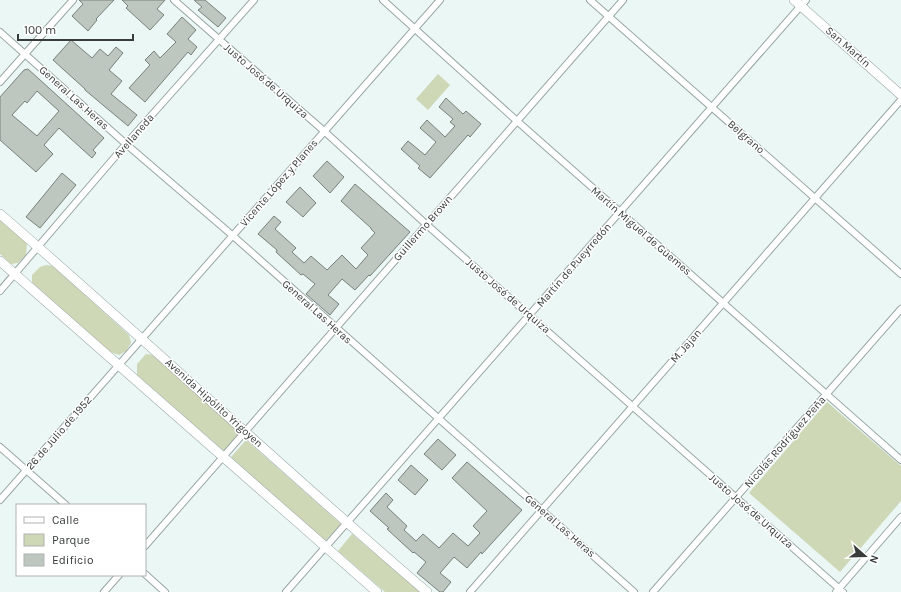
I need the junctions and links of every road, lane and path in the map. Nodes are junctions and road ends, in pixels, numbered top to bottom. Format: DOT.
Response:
graph roads {
  1 [pos="72,0"];
  2 [pos="174,0"];
  3 [pos="254,0"];
  4 [pos="383,0"];
  5 [pos="440,0"];
  6 [pos="590,0"];
  7 [pos="623,0"];
  8 [pos="800,2"];
  9 [pos="609,16"];
  10 [pos="414,28"];
  11 [pos="0,32"];
  12 [pos="219,40"];
  13 [pos="25,54"];
  14 [pos="0,82"];
  15 [pos="901,94"];
  16 [pos="901,100"];
  17 [pos="711,108"];
  18 [pos="517,121"];
  19 [pos="324,131"];
  20 [pos="126,144"];
  21 [pos="816,198"];
  22 [pos="620,212"];
  23 [pos="0,214"];
  24 [pos="427,224"];
  25 [pos="232,235"];
  26 [pos="39,247"];
  27 [pos="0,261"];
  28 [pos="15,274"];
  29 [pos="901,274"];
  30 [pos="0,291"];
  31 [pos="723,303"];
  32 [pos="901,309"];
  33 [pos="529,315"];
  34 [pos="336,328"];
  35 [pos="142,339"];
  36 [pos="119,366"];
  37 [pos="826,395"];
  38 [pos="633,407"];
  39 [pos="438,419"];
  40 [pos="246,431"];
  41 [pos="0,447"];
  42 [pos="224,456"];
  43 [pos="901,460"];
  44 [pos="26,470"];
  45 [pos="736,498"];
  46 [pos="0,500"];
  47 [pos="65,504"];
  48 [pos="542,510"];
  49 [pos="901,518"];
  50 [pos="347,523"];
  51 [pos="146,545"];
  52 [pos="325,548"];
  53 [pos="146,575"];
  54 [pos="118,576"];
  55 [pos="839,591"];
  56 [pos="104,592"];
  57 [pos="165,592"];
  58 [pos="286,592"];
  59 [pos="377,592"];
  60 [pos="428,592"];
  61 [pos="470,592"];
  62 [pos="634,592"];
  63 [pos="653,592"];
  1 -- 13 [label="street"];
  2 -- 12 [label="street, Justo José de Urquiza"];
  3 -- 12 [label="street, Avellaneda"];
  4 -- 10 [label="street, Martín Miguel de Güemes"];
  5 -- 10 [label="street, Vicente López y Planes"];
  6 -- 9 [label="street, Belgrano"];
  7 -- 9 [label="street, Guillermo Brown"];
  8 -- 15 [label="main road, San Martín"];
  8 -- 17 [label="street, Martín de Pueyrredón"];
  9 -- 17 [label="street, Belgrano"];
  9 -- 18 [label="street, Guillermo Brown"];
  10 -- 18 [label="street, Martín Miguel de Güemes"];
  10 -- 19 [label="street, Vicente López y Planes"];
  11 -- 13 [label="street, General Las Heras"];
  12 -- 19 [label="street, Justo José de Urquiza"];
  12 -- 20 [label="street, Avellaneda"];
  13 -- 14 [label="street"];
  13 -- 20 [label="street, General Las Heras"];
  16 -- 21 [label="street, M. Jajan"];
  17 -- 21 [label="street, Belgrano"];
  17 -- 22 [label="street, Martín de Pueyrredón"];
  18 -- 22 [label="street, Martín Miguel de Güemes"];
  18 -- 24 [label="street, Guillermo Brown"];
  19 -- 24 [label="street, Justo José de Urquiza"];
  19 -- 25 [label="street, Vicente López y Planes"];
  20 -- 25 [label="street, General Las Heras"];
  20 -- 26 [label="street, Avellaneda"];
  21 -- 29 [label="street, Belgrano"];
  21 -- 31 [label="street, M. Jajan"];
  22 -- 31 [label="street, Martín Miguel de Güemes"];
  22 -- 33 [label="street, Martín de Pueyrredón"];
  23 -- 26 [label="main road, Avenida Hipólito Yrigoyen"];
  24 -- 33 [label="street, Justo José de Urquiza"];
  24 -- 34 [label="street, Guillermo Brown"];
  25 -- 34 [label="street, General Las Heras"];
  25 -- 35 [label="street, Vicente López y Planes"];
  26 -- 28 [label="street, Avellaneda"];
  26 -- 35 [label="main road, Avenida Hipólito Yrigoyen"];
  27 -- 28 [label="main road"];
  28 -- 30 [label="street, Avellaneda"];
  28 -- 36 [label="main road"];
  31 -- 37 [label="street, Martín Miguel de Güemes"];
  31 -- 38 [label="street, M. Jajan"];
  32 -- 37 [label="street, Nicolás Rodríguez Peña"];
  33 -- 38 [label="street, Justo José de Urquiza"];
  33 -- 39 [label="street, Martín de Pueyrredón"];
  34 -- 39 [label="street, General Las Heras"];
  34 -- 40 [label="street, Guillermo Brown"];
  35 -- 36 [label="street, Vicente López y Planes"];
  35 -- 40 [label="main road, Avenida Hipólito Yrigoyen"];
  36 -- 42 [label="main road"];
  36 -- 44 [label="street, 26 de Julio de 1952"];
  37 -- 43 [label="street, Martín Miguel de Güemes"];
  37 -- 45 [label="street, Nicolás Rodríguez Peña"];
  38 -- 45 [label="street, Justo José de Urquiza"];
  38 -- 48 [label="street, M. Jajan"];
  39 -- 48 [label="street, General Las Heras"];
  39 -- 50 [label="street, Martín de Pueyrredón"];
  40 -- 42 [label="street, Guillermo Brown"];
  40 -- 50 [label="main road, Avenida Hipólito Yrigoyen"];
  41 -- 44 [label="street"];
  42 -- 51 [label="street, Guillermo Brown"];
  42 -- 52 [label="main road"];
  44 -- 46 [label="street, 26 de Julio de 1952"];
  44 -- 47 [label="street"];
  45 -- 55 [label="street, Justo José de Urquiza"];
  45 -- 63 [label="street, Nicolás Rodríguez Peña"];
  48 -- 61 [label="street, M. Jajan"];
  48 -- 62 [label="street, General Las Heras"];
  49 -- 55 [label="street"];
  50 -- 52 [label="street, Martín de Pueyrredón"];
  50 -- 60 [label="main road, Avenida Hipólito Yrigoyen"];
  52 -- 58 [label="street, Martín de Pueyrredón"];
  52 -- 59 [label="main road"];
  53 -- 57 [label="street"];
  54 -- 56 [label="street"];
}
